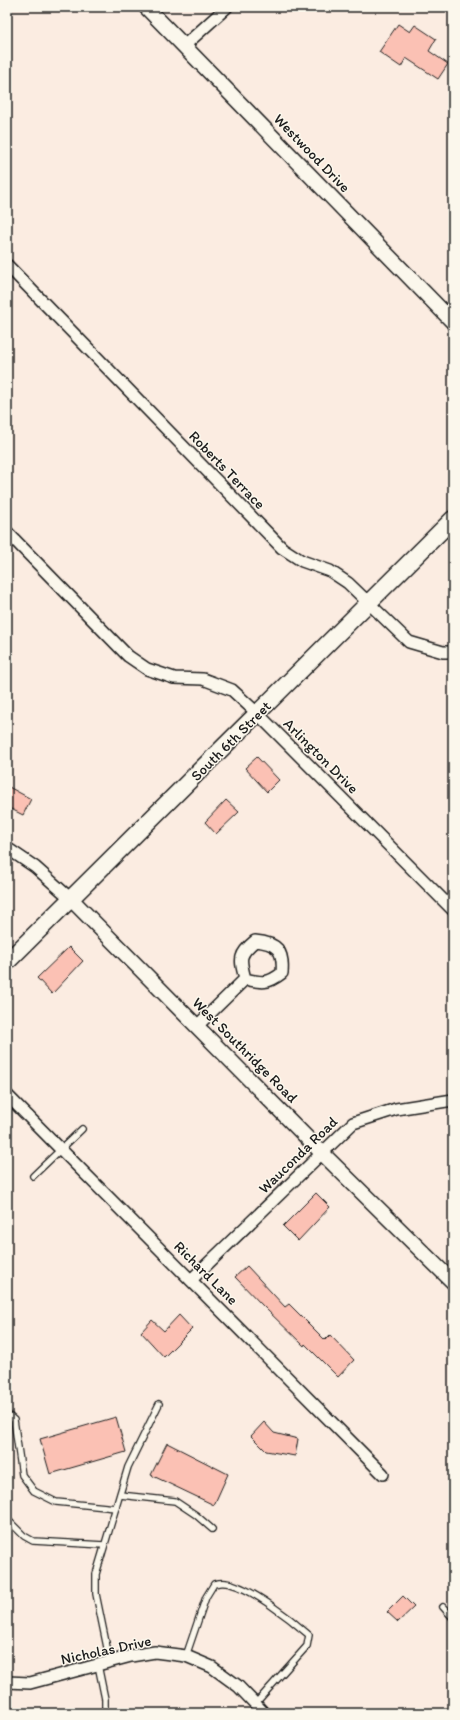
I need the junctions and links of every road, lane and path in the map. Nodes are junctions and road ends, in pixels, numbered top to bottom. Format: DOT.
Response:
graph roads {
  1 [pos="146,7"];
  2 [pos="227,7"];
  3 [pos="184,46"];
  4 [pos="7,265"];
  5 [pos="453,322"];
  6 [pos="453,519"];
  7 [pos="7,532"];
  8 [pos="369,604"];
  9 [pos="453,652"];
  10 [pos="258,714"];
  11 [pos="7,848"];
  12 [pos="70,899"];
  13 [pos="453,910"];
  14 [pos="7,962"];
  15 [pos="245,979"];
  16 [pos="197,1026"];
  17 [pos="7,1095"];
  18 [pos="453,1100"];
  19 [pos="82,1129"];
  20 [pos="62,1150"];
  21 [pos="322,1153"];
  22 [pos="33,1176"];
  23 [pos="191,1280"];
  24 [pos="453,1282"];
  25 [pos="159,1404"];
  26 [pos="7,1414"];
  27 [pos="383,1474"];
  28 [pos="120,1494"];
  29 [pos="116,1508"];
  30 [pos="7,1519"];
  31 [pos="212,1529"];
  32 [pos="104,1545"];
  33 [pos="442,1607"];
  34 [pos="453,1618"];
  35 [pos="186,1656"];
  36 [pos="110,1662"];
  37 [pos="98,1665"];
  38 [pos="7,1682"];
  39 [pos="255,1704"];
  40 [pos="105,1713"];
  41 [pos="264,1713"];
  1 -- 3 [label="street, Westwood Drive"];
  2 -- 3 [label="street"];
  3 -- 5 [label="street, Westwood Drive"];
  4 -- 8 [label="street, Roberts Terrace"];
  6 -- 8 [label="main road, South 6th Street"];
  7 -- 10 [label="street, Arlington Drive"];
  8 -- 9 [label="street, Roberts Terrace"];
  8 -- 10 [label="main road, South 6th Street"];
  10 -- 12 [label="main road, South 6th Street"];
  10 -- 13 [label="street, Arlington Drive"];
  11 -- 12 [label="street, West Southridge Road"];
  12 -- 14 [label="main road, South 6th Street"];
  12 -- 16 [label="street, West Southridge Road"];
  15 -- 16 [label="street"];
  16 -- 21 [label="street, West Southridge Road"];
  17 -- 20 [label="street, Richard Lane"];
  18 -- 21 [label="street, Wauconda Road"];
  19 -- 20 [label="lane"];
  20 -- 22 [label="lane"];
  20 -- 23 [label="street, Richard Lane"];
  21 -- 23 [label="street, Wauconda Road"];
  21 -- 24 [label="street, West Southridge Road"];
  23 -- 27 [label="street, Richard Lane"];
  25 -- 28 [label="lane"];
  26 -- 29 [label="lane"];
  28 -- 29 [label="lane"];
  28 -- 31 [label="lane"];
  29 -- 32 [label="lane"];
  30 -- 32 [label="lane"];
  32 -- 36 [label="lane"];
  33 -- 34 [label="lane"];
  35 -- 36 [label="street, Nicholas Drive"];
  35 -- 39 [label="street, Nicholas Drive"];
  35 -- 39 [label="lane"];
  36 -- 37 [label="street, Nicholas Drive"];
  37 -- 38 [label="street, Nicholas Drive"];
  37 -- 40 [label="lane"];
  39 -- 41 [label="street, Nicholas Drive"];
}
